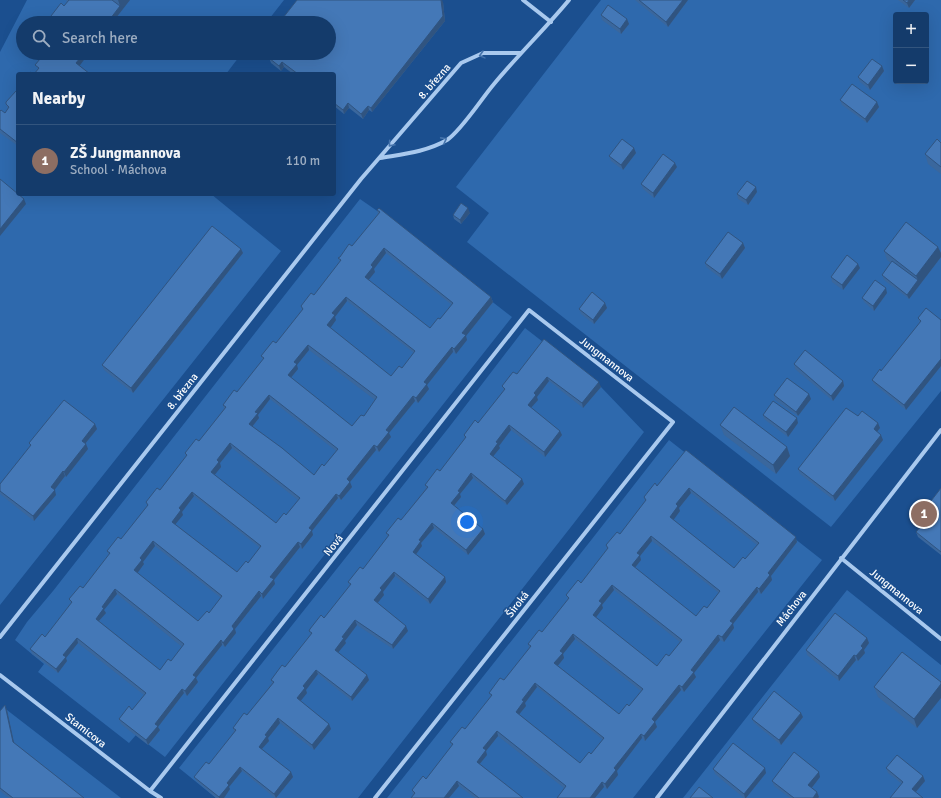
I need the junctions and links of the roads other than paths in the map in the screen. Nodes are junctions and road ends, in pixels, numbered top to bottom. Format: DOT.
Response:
graph roads {
  1 [pos="523,0"];
  2 [pos="569,0"];
  3 [pos="551,22"];
  4 [pos="520,53"];
  5 [pos="380,158"];
  6 [pos="529,310"];
  7 [pos="673,422"];
  8 [pos="941,430"];
  9 [pos="842,558"];
  10 [pos="0,637"];
  11 [pos="941,639"];
  12 [pos="0,674"];
  13 [pos="150,791"];
  14 [pos="161,798"];
  15 [pos="375,798"];
  16 [pos="657,798"];
  1 -- 3 [label="street"];
  2 -- 3 [label="street"];
  3 -- 4 [label="street"];
  5 -- 4 [label="street, one-way"];
  4 -- 5 [label="street, 8. března, one-way"];
  5 -- 10 [label="street, 8. března"];
  6 -- 7 [label="street, Jungmannova"];
  6 -- 13 [label="street, Nová"];
  7 -- 15 [label="street, Široká"];
  8 -- 9 [label="street, Máchova"];
  9 -- 11 [label="street, Jungmannova"];
  9 -- 16 [label="street, Máchova"];
  12 -- 13 [label="street, Stamicova"];
  13 -- 14 [label="street, Stamicova"];
}
